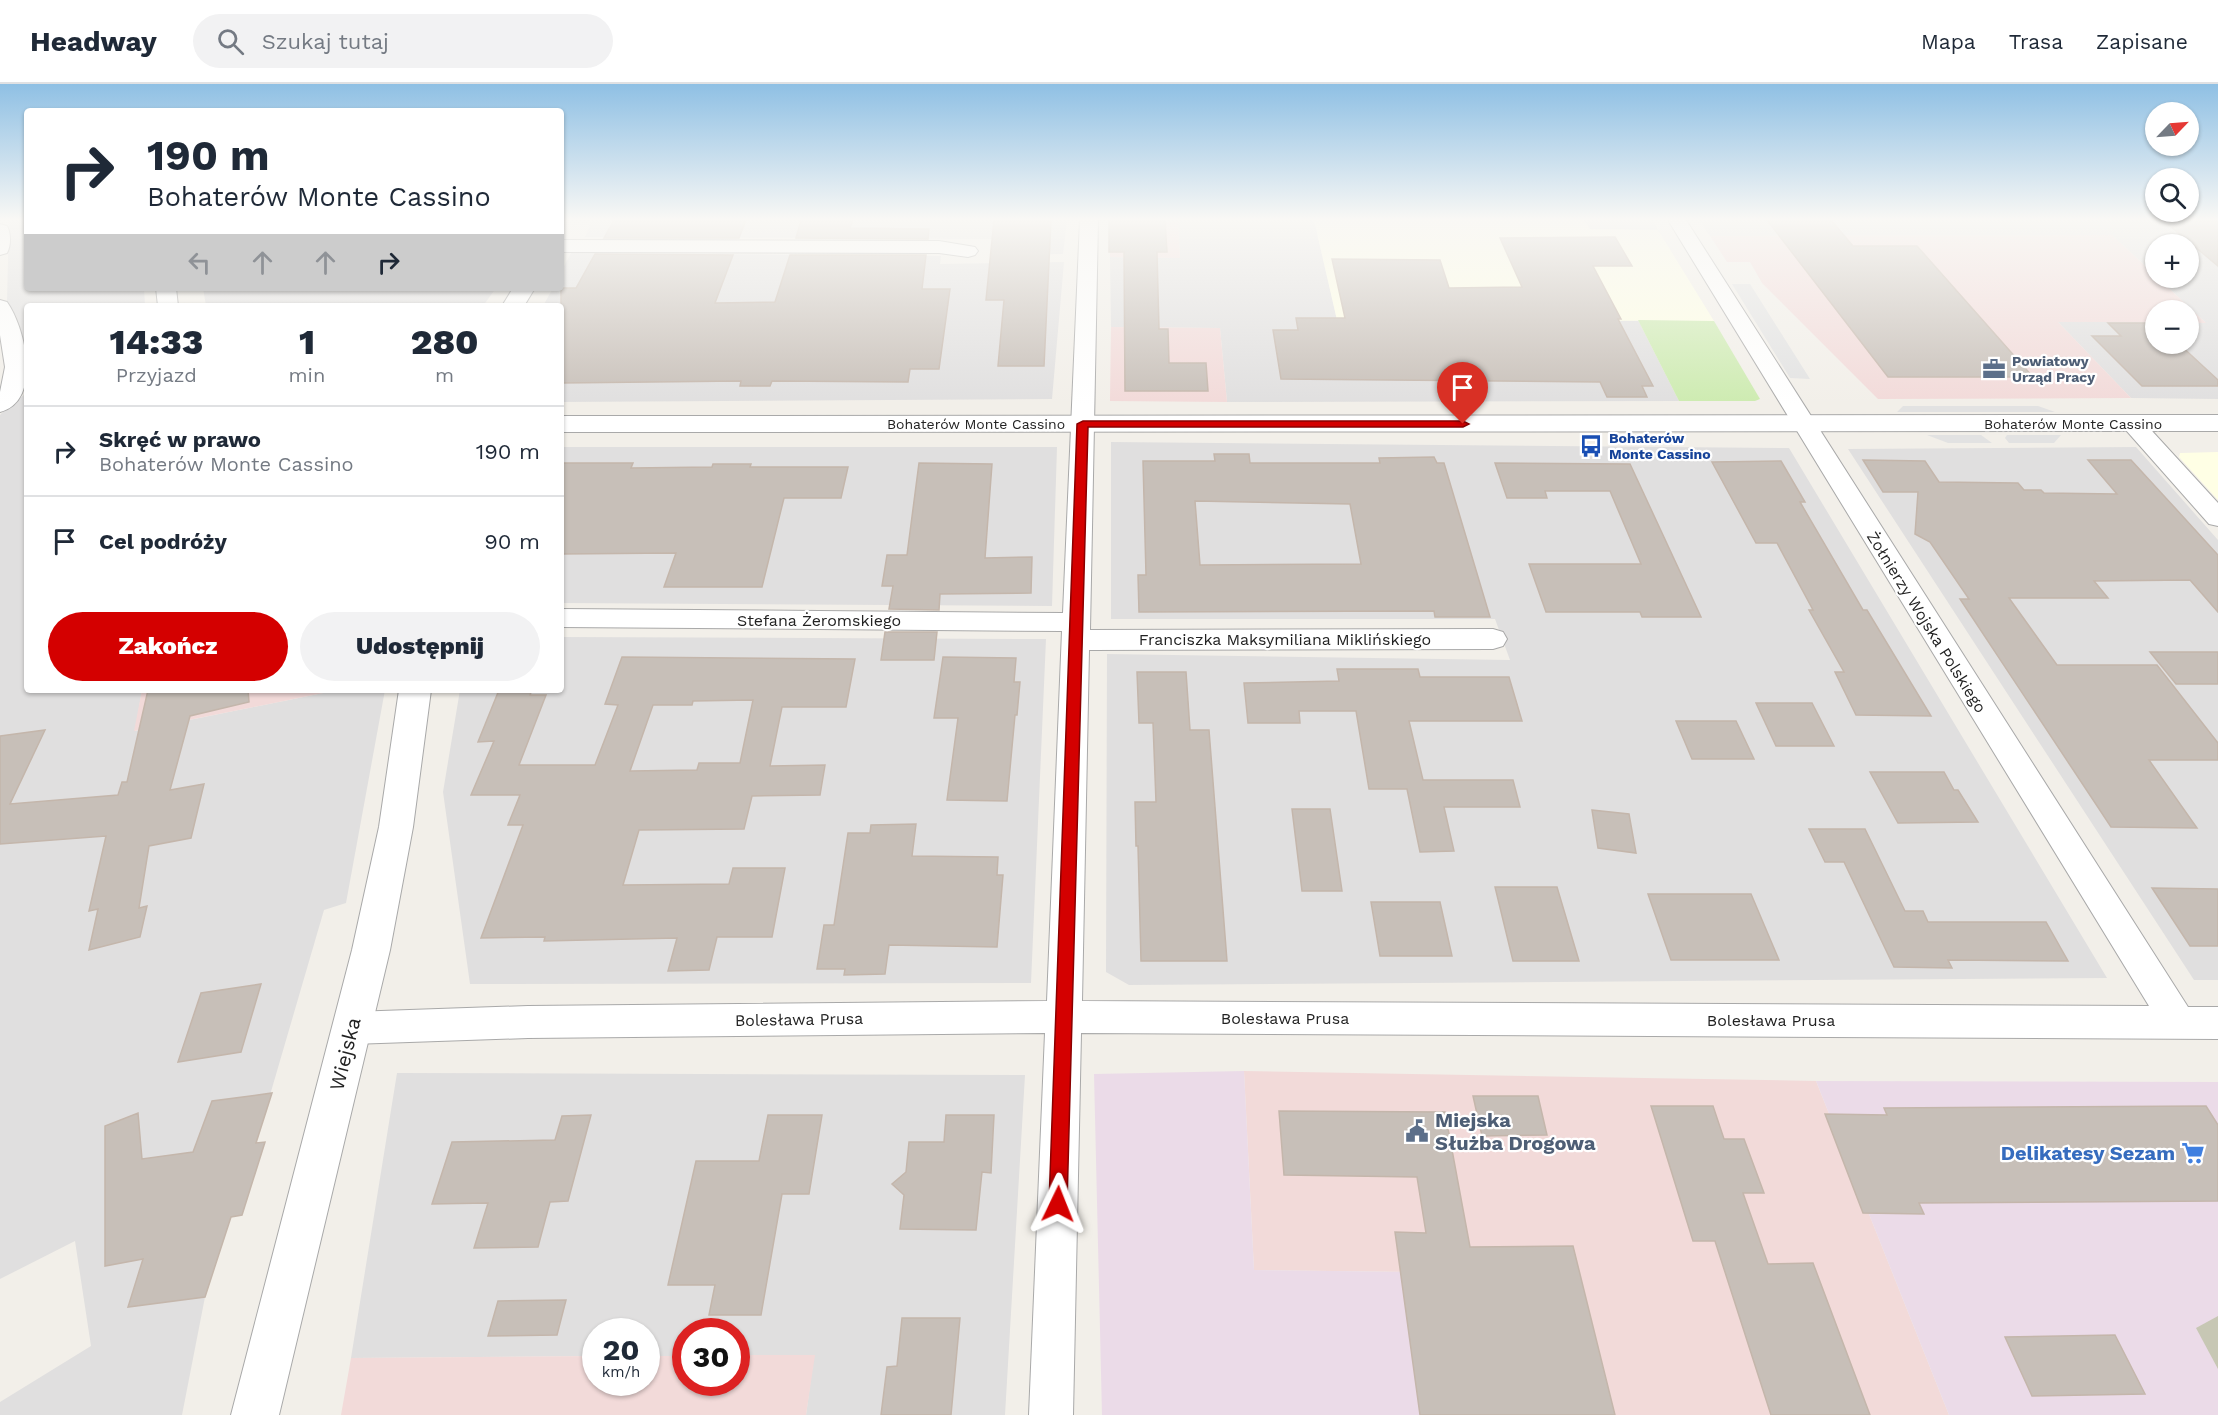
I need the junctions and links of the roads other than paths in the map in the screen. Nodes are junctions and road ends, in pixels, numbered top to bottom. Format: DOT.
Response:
graph roads {
  1 [pos="1087,282"];
  2 [pos="1715,282"];
  3 [pos="0,306"];
  4 [pos="0,405"];
  5 [pos="2218,423"];
  6 [pos="564,424"];
  7 [pos="1083,424"];
  8 [pos="1803,424"];
  9 [pos="2133,424"];
  10 [pos="2218,518"];
  11 [pos="564,618"];
  12 [pos="1076,631"];
  13 [pos="1493,639"];
  14 [pos="415,693"];
  15 [pos="1064,1017"];
  16 [pos="2179,1023"];
  17 [pos="2218,1023"];
  18 [pos="352,1028"];
  19 [pos="255,1415"];
  20 [pos="1051,1415"];
  1 -- 7 [label="street"];
  2 -- 8 [label="street, Żołnierzy Wojska Polskiego"];
  3 -- 4 [label="street"];
  5 -- 9 [label="street, Bohaterów Monte Cassino"];
  6 -- 7 [label="street, Bohaterów Monte Cassino"];
  7 -- 8 [label="street, Bohaterów Monte Cassino"];
  7 -- 12 [label="street"];
  8 -- 9 [label="street, Bohaterów Monte Cassino"];
  8 -- 16 [label="street, Żołnierzy Wojska Polskiego"];
  9 -- 10 [label="street"];
  11 -- 12 [label="street, Stefana Żeromskiego"];
  12 -- 13 [label="street, Franciszka Maksymiliana Miklińskiego"];
  12 -- 15 [label="street"];
  14 -- 18 [label="street, Wiejska"];
  15 -- 16 [label="street, Bolesława Prusa"];
  15 -- 18 [label="street, Bolesława Prusa"];
  15 -- 20 [label="street"];
  16 -- 17 [label="street, Bolesława Prusa"];
  18 -- 19 [label="street, Wiejska"];
}
